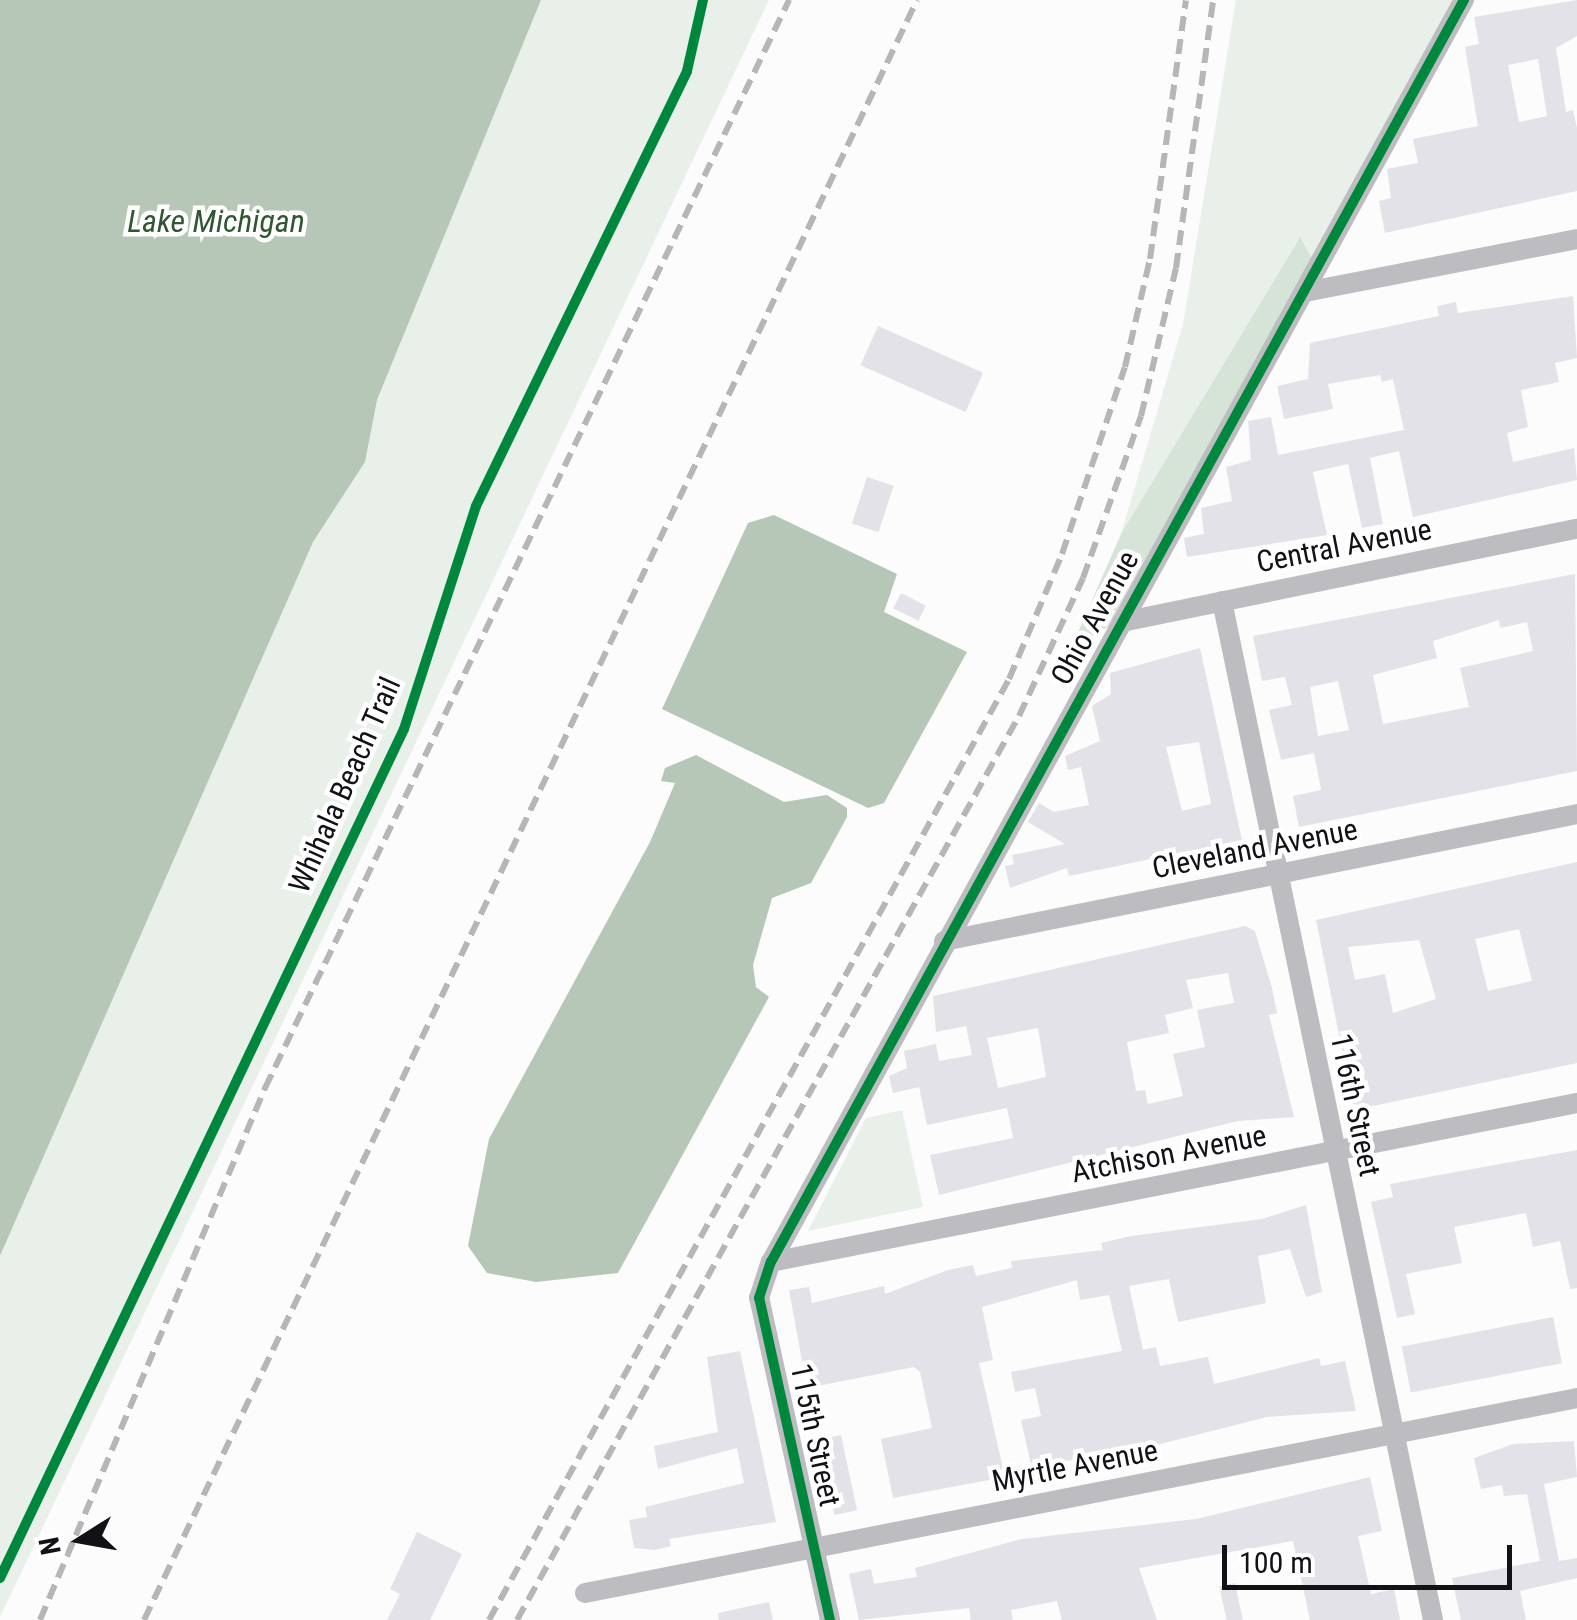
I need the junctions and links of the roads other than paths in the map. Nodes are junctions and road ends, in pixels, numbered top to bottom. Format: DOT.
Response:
graph roads {
  1 [pos="1464,0"];
  2 [pos="1577,239"];
  3 [pos="1305,292"];
  4 [pos="1577,529"];
  5 [pos="1222,601"];
  6 [pos="1122,622"];
  7 [pos="1577,814"];
  8 [pos="1277,875"];
  9 [pos="944,942"];
  10 [pos="1577,1103"];
  11 [pos="1334,1152"];
  12 [pos="772,1262"];
  13 [pos="1577,1398"];
  14 [pos="1392,1436"];
  15 [pos="814,1548"];
  16 [pos="585,1593"];
  17 [pos="830,1620"];
  18 [pos="1432,1620"];
  1 -- 3 [label="street, Ohio Avenue"];
  2 -- 3 [label="street"];
  3 -- 6 [label="street, Ohio Avenue"];
  4 -- 5 [label="street, Central Avenue"];
  5 -- 6 [label="street, Central Avenue"];
  5 -- 8 [label="street, 116th Street"];
  6 -- 9 [label="street, Ohio Avenue"];
  7 -- 8 [label="street, Cleveland Avenue"];
  8 -- 9 [label="street, Cleveland Avenue"];
  8 -- 11 [label="street, 116th Street"];
  9 -- 12 [label="street, Ohio Avenue"];
  10 -- 11 [label="street, Atchison Avenue"];
  11 -- 12 [label="street, Atchison Avenue"];
  11 -- 14 [label="street, 116th Street"];
  12 -- 15 [label="street, 115th Street"];
  13 -- 14 [label="street, Myrtle Avenue"];
  14 -- 15 [label="street, Myrtle Avenue"];
  14 -- 18 [label="street, 116th Street"];
  15 -- 16 [label="street, Myrtle Avenue"];
  15 -- 17 [label="street, 115th Street"];
}
